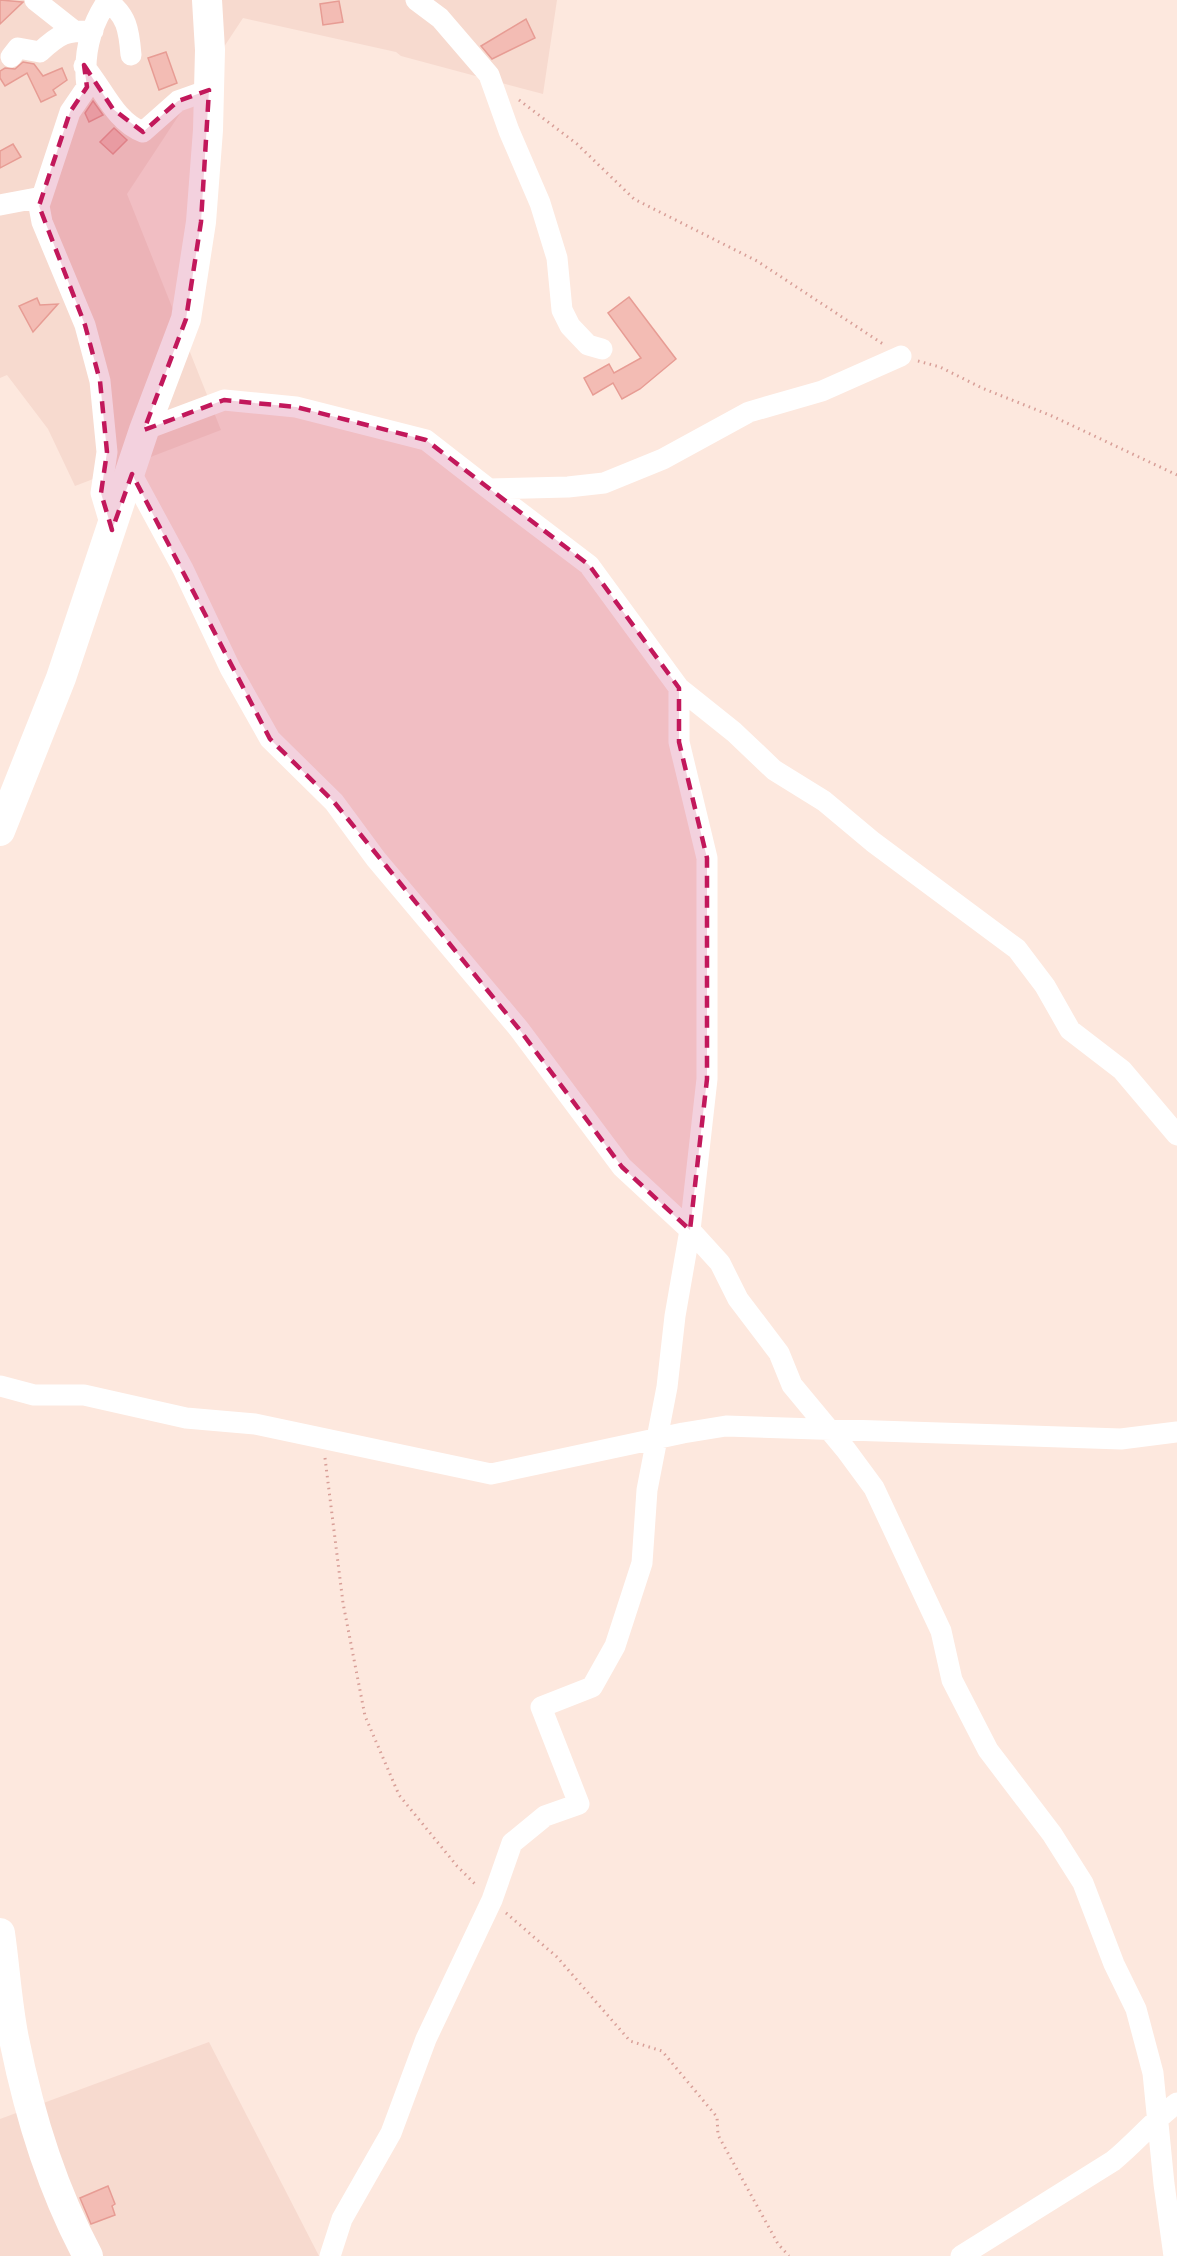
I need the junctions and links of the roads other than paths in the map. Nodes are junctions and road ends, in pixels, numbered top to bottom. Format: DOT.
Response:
graph roads {
  1 [pos="35,0"];
  2 [pos="107,0"];
  3 [pos="207,0"];
  4 [pos="416,0"];
  5 [pos="83,30"];
  6 [pos="131,55"];
  7 [pos="11,57"];
  8 [pos="84,65"];
  9 [pos="208,90"];
  10 [pos="42,196"];
  11 [pos="0,205"];
  12 [pos="602,349"];
  13 [pos="901,356"];
  14 [pos="144,430"];
  15 [pos="131,473"];
  16 [pos="489,489"];
  17 [pos="112,530"];
  18 [pos="679,688"];
  19 [pos="0,831"];
  20 [pos="1177,1135"];
  21 [pos="690,1230"];
  22 [pos="0,1386"];
  23 [pos="828,1430"];
  24 [pos="1177,1432"];
  25 [pos="656,1440"];
  26 [pos="0,1933"];
  27 [pos="1177,2103"];
  28 [pos="1158,2117"];
  29 [pos="88,2256"];
  30 [pos="330,2256"];
  31 [pos="961,2256"];
  32 [pos="1174,2256"];
  1 -- 5 [label="street"];
  2 -- 5 [label="street"];
  2 -- 6 [label="street"];
  3 -- 9 [label="street"];
  4 -- 12 [label="street"];
  5 -- 7 [label="street"];
  5 -- 8 [label="street"];
  8 -- 9 [label="street"];
  8 -- 10 [label="street"];
  9 -- 14 [label="street"];
  10 -- 11 [label="street"];
  10 -- 17 [label="street"];
  13 -- 16 [label="street"];
  14 -- 15 [label="street"];
  14 -- 16 [label="street"];
  15 -- 17 [label="street"];
  15 -- 21 [label="street"];
  16 -- 18 [label="street"];
  17 -- 19 [label="street"];
  18 -- 20 [label="street"];
  18 -- 21 [label="street"];
  21 -- 23 [label="street"];
  21 -- 25 [label="street"];
  22 -- 25 [label="street"];
  23 -- 24 [label="street"];
  23 -- 25 [label="street"];
  23 -- 28 [label="street"];
  25 -- 30 [label="street"];
  26 -- 29 [label="street"];
  27 -- 28 [label="street"];
  28 -- 31 [label="street"];
  28 -- 32 [label="street"];
}
